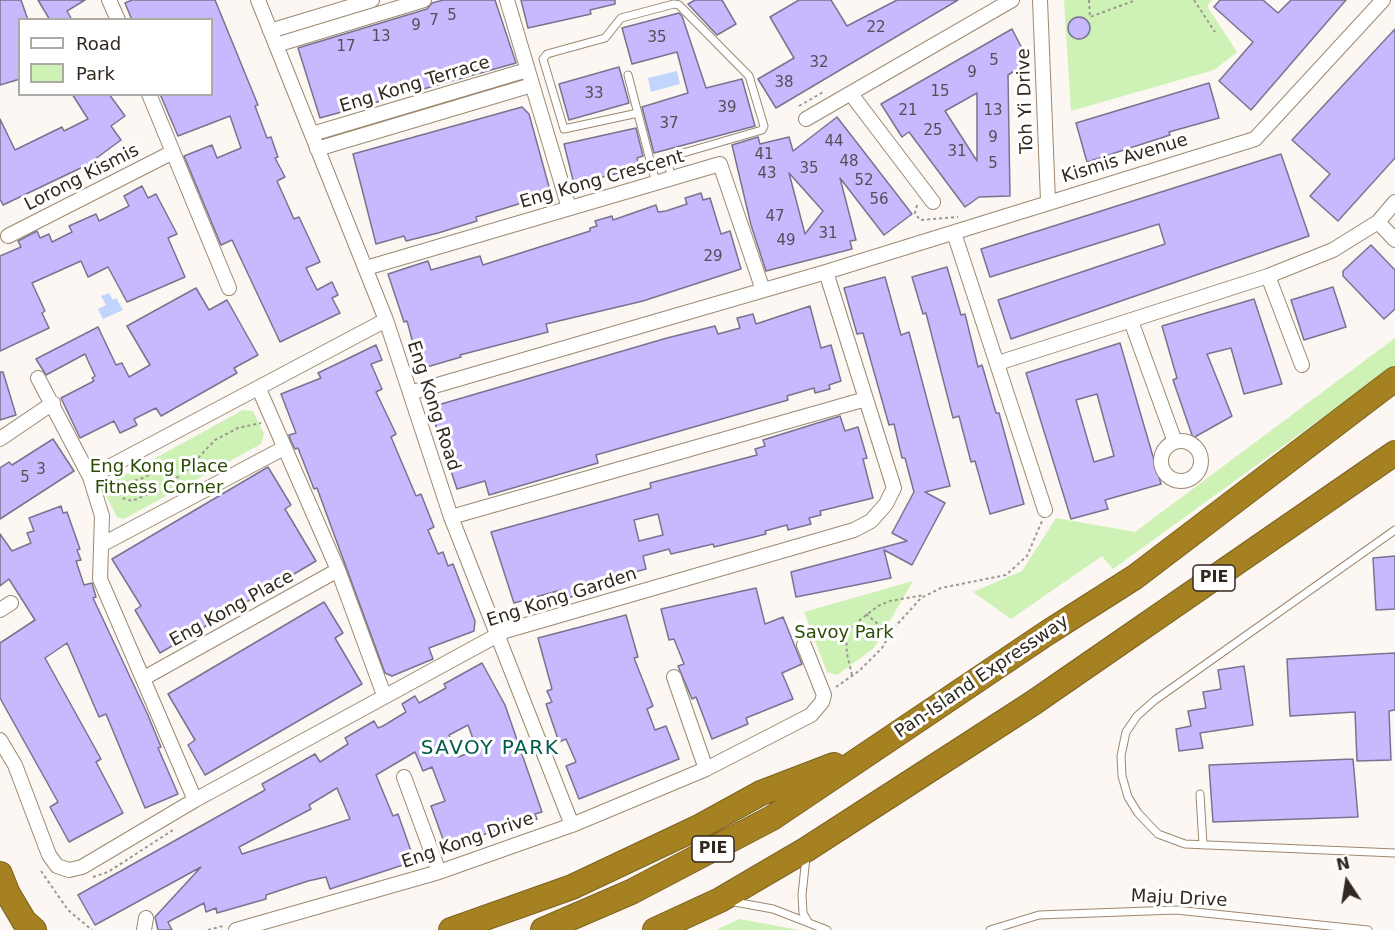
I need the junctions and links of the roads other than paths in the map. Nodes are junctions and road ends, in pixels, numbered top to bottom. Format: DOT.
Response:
graph roads {
  1 [pos="110,0"];
  2 [pos="258,0"];
  3 [pos="372,0"];
  4 [pos="424,0"];
  5 [pos="507,0"];
  6 [pos="1012,0"];
  7 [pos="1040,0"];
  8 [pos="1376,2"];
  9 [pos="117,18"];
  10 [pos="270,31"];
  11 [pos="276,45"];
  12 [pos="527,70"];
  13 [pos="628,75"];
  14 [pos="532,85"];
  15 [pos="851,94"];
  16 [pos="150,96"];
  17 [pos="638,113"];
  18 [pos="806,119"];
  19 [pos="312,134"];
  20 [pos="317,148"];
  21 [pos="173,152"];
  22 [pos="672,178"];
  23 [pos="656,183"];
  24 [pos="1047,201"];
  25 [pos="933,202"];
  26 [pos="1395,202"];
  27 [pos="569,208"];
  28 [pos="1378,222"];
  29 [pos="954,232"];
  30 [pos="8,236"];
  31 [pos="1395,240"];
  32 [pos="366,268"];
  33 [pos="825,272"];
  34 [pos="1268,276"];
  35 [pos="229,288"];
  36 [pos="763,290"];
  37 [pos="386,320"];
  38 [pos="1131,321"];
  39 [pos="998,363"];
  40 [pos="1302,365"];
  41 [pos="38,378"];
  42 [pos="1395,380"];
  43 [pos="259,389"];
  44 [pos="410,393"];
  45 [pos="866,399"];
  46 [pos="53,403"];
  47 [pos="0,439"];
  48 [pos="1175,442"];
  49 [pos="284,448"];
  50 [pos="1395,453"];
  51 [pos="90,477"];
  52 [pos="1045,510"];
  53 [pos="451,517"];
  54 [pos="1395,530"];
  55 [pos="101,545"];
  56 [pos="338,570"];
  57 [pos="497,635"];
  58 [pos="804,645"];
  59 [pos="674,677"];
  60 [pos="144,678"];
  61 [pos="384,695"];
  62 [pos="0,740"];
  63 [pos="873,750"];
  64 [pos="706,769"];
  65 [pos="404,777"];
  66 [pos="1200,794"];
  67 [pos="195,800"];
  68 [pos="572,825"];
  69 [pos="1203,845"];
  70 [pos="807,849"];
  71 [pos="1395,853"];
  72 [pos="439,872"];
  73 [pos="0,874"];
  74 [pos="720,900"];
  75 [pos="808,922"];
  76 [pos="34,930"];
  77 [pos="237,930"];
  78 [pos="451,930"];
  79 [pos="543,930"];
  80 [pos="655,930"];
  81 [pos="827,930"];
  82 [pos="990,930"];
  83 [pos="1360,930"];
  84 [pos="1368,930"];
  1 -- 9 [label="street"];
  2 -- 10 [label="street, Eng Kong Road"];
  3 -- 10 [label="street"];
  4 -- 11 [label="street"];
  5 -- 12 [label="street"];
  6 -- 15 [label="street"];
  7 -- 24 [label="street, Toh Yi Drive"];
  8 -- 24 [label="street, Kismis Avenue"];
  10 -- 11 [label="street, Eng Kong Road"];
  11 -- 19 [label="street, Eng Kong Road"];
  12 -- 14 [label="street"];
  12 -- 19 [label="street, Eng Kong Terrace"];
  13 -- 17 [label="lane"];
  14 -- 20 [label="street, Eng Kong Terrace"];
  14 -- 27 [label="street"];
  15 -- 18 [label="street"];
  15 -- 25 [label="street"];
  16 -- 21 [label="street"];
  17 -- 22 [label="lane"];
  17 -- 23 [label="lane"];
  19 -- 20 [label="street, Eng Kong Road"];
  20 -- 32 [label="street, Eng Kong Road"];
  21 -- 30 [label="street, Lorong Kismis"];
  21 -- 35 [label="street"];
  22 -- 23 [label="street, Eng Kong Crescent"];
  22 -- 36 [label="street, Eng Kong Crescent"];
  23 -- 27 [label="street, Eng Kong Crescent"];
  24 -- 29 [label="street, Kismis Avenue"];
  26 -- 28 [label="street"];
  27 -- 32 [label="street, Eng Kong Crescent"];
  28 -- 31 [label="street"];
  28 -- 34 [label="street"];
  29 -- 33 [label="street, Kismis Avenue"];
  29 -- 39 [label="street"];
  32 -- 37 [label="street, Eng Kong Road"];
  33 -- 36 [label="street"];
  33 -- 45 [label="street, Eng Kong Garden"];
  34 -- 38 [label="street"];
  34 -- 40 [label="street"];
  36 -- 44 [label="street"];
  37 -- 43 [label="street"];
  37 -- 44 [label="street, Eng Kong Road"];
  38 -- 39 [label="street"];
  38 -- 48 [label="street"];
  39 -- 52 [label="street"];
  41 -- 46 [label="street"];
  42 -- 63 [label="highway, Pan-Island Expressway / PIE"];
  43 -- 49 [label="street"];
  43 -- 51 [label="street"];
  44 -- 53 [label="street, Eng Kong Road"];
  45 -- 53 [label="street"];
  45 -- 57 [label="street, Eng Kong Garden"];
  46 -- 47 [label="street"];
  46 -- 51 [label="street"];
  49 -- 55 [label="street"];
  49 -- 56 [label="street"];
  50 -- 70 [label="highway, PIE"];
  51 -- 55 [label="street"];
  53 -- 57 [label="street, Eng Kong Road"];
  54 -- 69 [label="lane"];
  55 -- 60 [label="street"];
  56 -- 60 [label="street, Eng Kong Place"];
  56 -- 61 [label="street"];
  57 -- 61 [label="street, Eng Kong Garden"];
  57 -- 68 [label="street, Eng Kong Road"];
  58 -- 64 [label="street, Eng Kong Drive"];
  59 -- 64 [label="street"];
  60 -- 67 [label="street"];
  61 -- 67 [label="street, Eng Kong Garden"];
  62 -- 67 [label="street, Eng Kong Garden"];
  63 -- 78 [label="highway"];
  63 -- 79 [label="highway, Pan-Island Expressway / PIE"];
  64 -- 68 [label="street, Eng Kong Drive"];
  65 -- 72 [label="street"];
  66 -- 69 [label="lane"];
  68 -- 72 [label="street, Eng Kong Drive"];
  69 -- 71 [label="lane"];
  70 -- 74 [label="highway, PIE"];
  70 -- 75 [label="lane"];
  72 -- 77 [label="street, Eng Kong Drive"];
  73 -- 76 [label="highway"];
  74 -- 75 [label="lane"];
  74 -- 80 [label="highway, PIE"];
  75 -- 81 [label="lane"];
  82 -- 83 [label="lane, Maju Drive"];
  83 -- 84 [label="lane, Maju Drive"];
}
